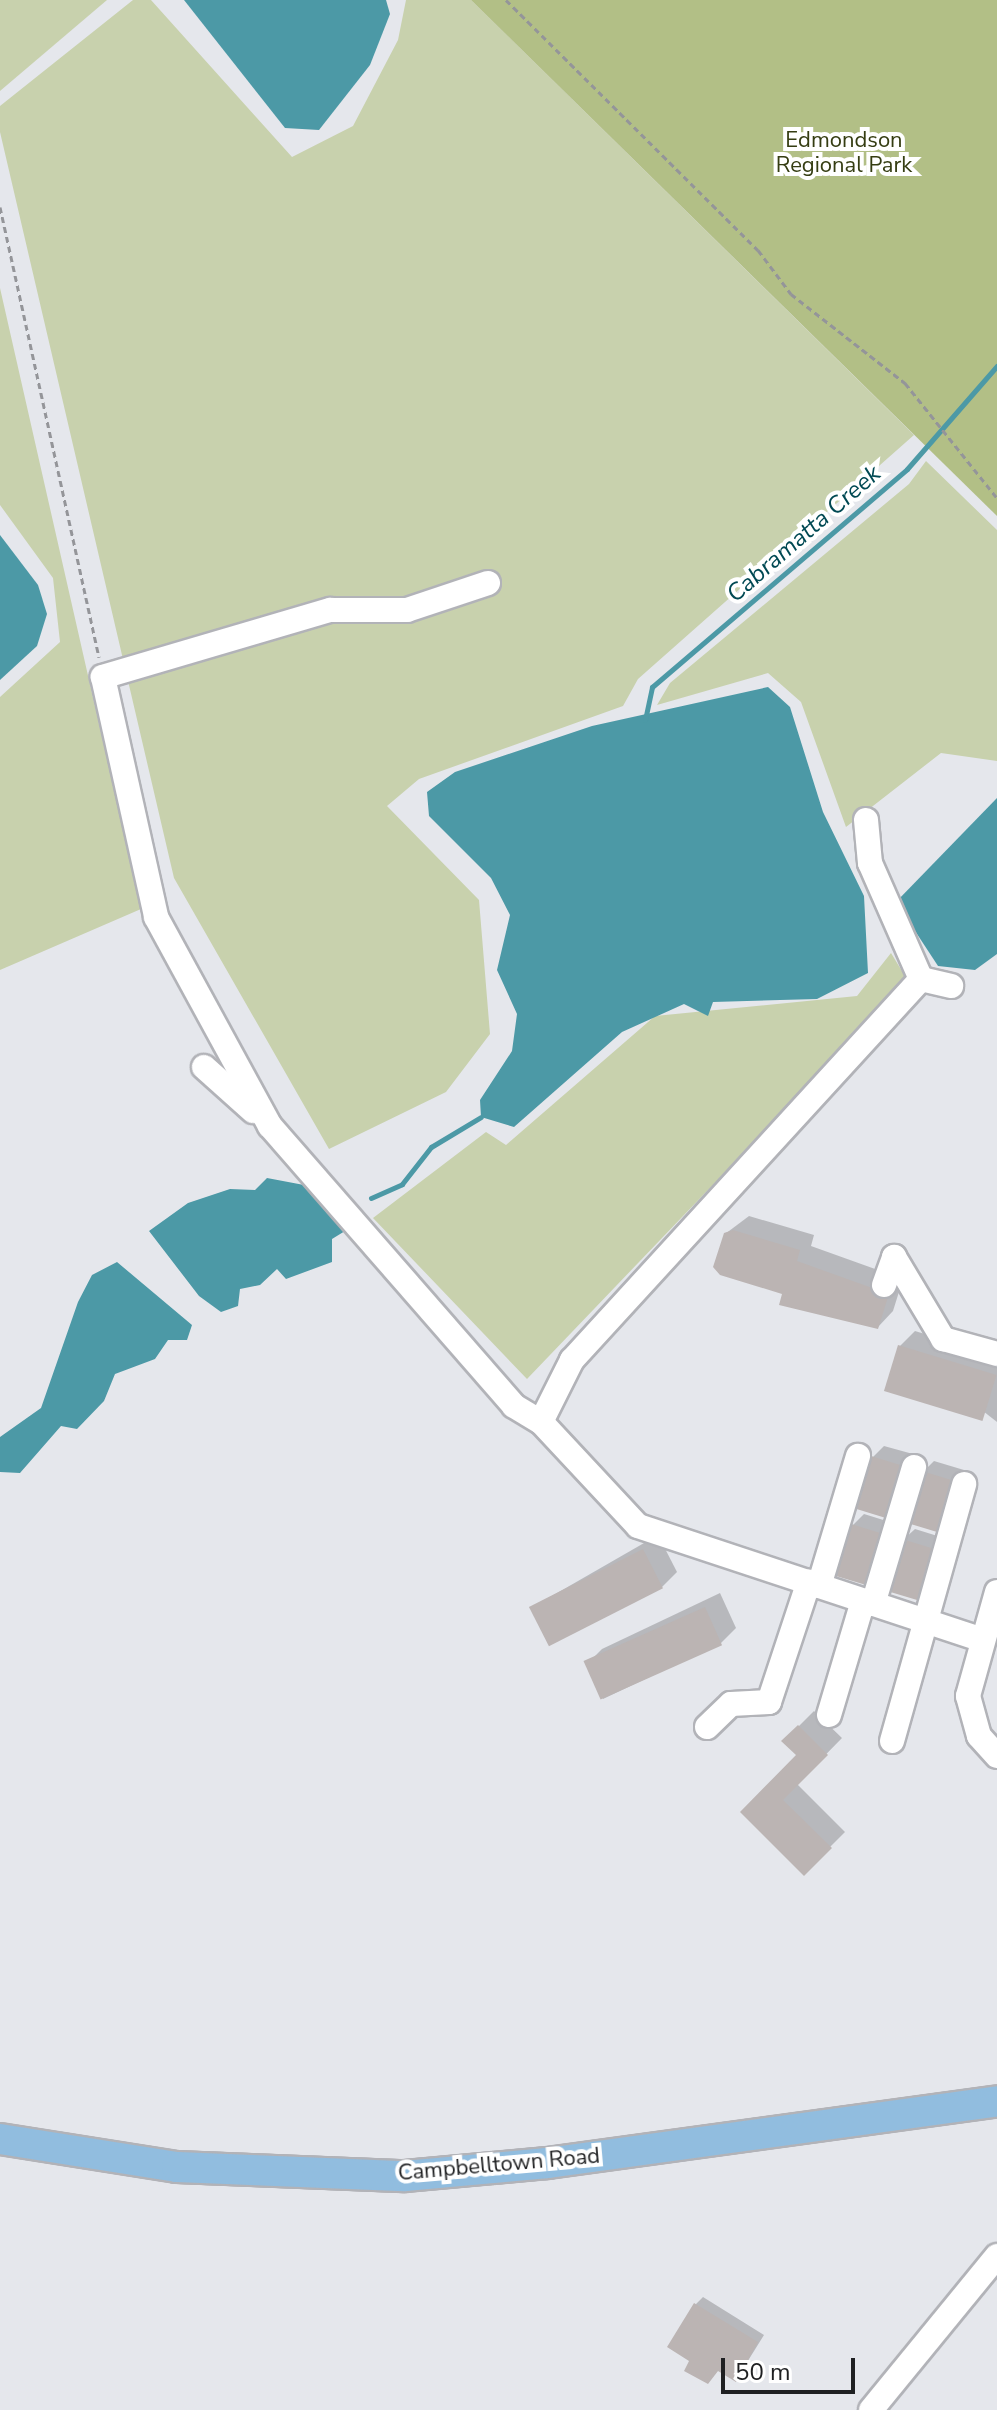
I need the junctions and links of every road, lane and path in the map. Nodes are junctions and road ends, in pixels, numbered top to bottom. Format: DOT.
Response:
graph roads {
  1 [pos="506,0"];
  2 [pos="0,207"];
  3 [pos="997,498"];
  4 [pos="488,583"];
  5 [pos="103,677"];
  6 [pos="866,820"];
  7 [pos="921,979"];
  8 [pos="951,986"];
  9 [pos="204,1067"];
  10 [pos="270,1126"];
  11 [pos="884,1285"];
  12 [pos="997,1354"];
  13 [pos="541,1422"];
  14 [pos="858,1456"];
  15 [pos="914,1467"];
  16 [pos="964,1484"];
  17 [pos="814,1584"];
  18 [pos="996,1602"];
  19 [pos="868,1603"];
  20 [pos="925,1621"];
  21 [pos="982,1640"];
  22 [pos="829,1715"];
  23 [pos="707,1727"];
  24 [pos="892,1741"];
  25 [pos="997,1756"];
  26 [pos="997,2101"];
  27 [pos="0,2139"];
  28 [pos="997,2256"];
  29 [pos="989,2284"];
  30 [pos="871,2410"];
  1 -- 3 [label="path"];
  2 -- 5 [label="path"];
  4 -- 5 [label="street"];
  5 -- 10 [label="street"];
  6 -- 7 [label="street"];
  7 -- 8 [label="street"];
  7 -- 13 [label="street"];
  9 -- 10 [label="street"];
  10 -- 13 [label="street"];
  11 -- 12 [label="street"];
  13 -- 17 [label="street"];
  14 -- 17 [label="street"];
  15 -- 19 [label="street"];
  16 -- 20 [label="street"];
  17 -- 19 [label="street"];
  17 -- 23 [label="street"];
  18 -- 21 [label="street"];
  19 -- 20 [label="street"];
  19 -- 22 [label="street"];
  20 -- 21 [label="street"];
  20 -- 24 [label="street"];
  21 -- 25 [label="street"];
  26 -- 27 [label="main road, Campbelltown Road"];
  28 -- 29 [label="street"];
  29 -- 30 [label="street"];
}
